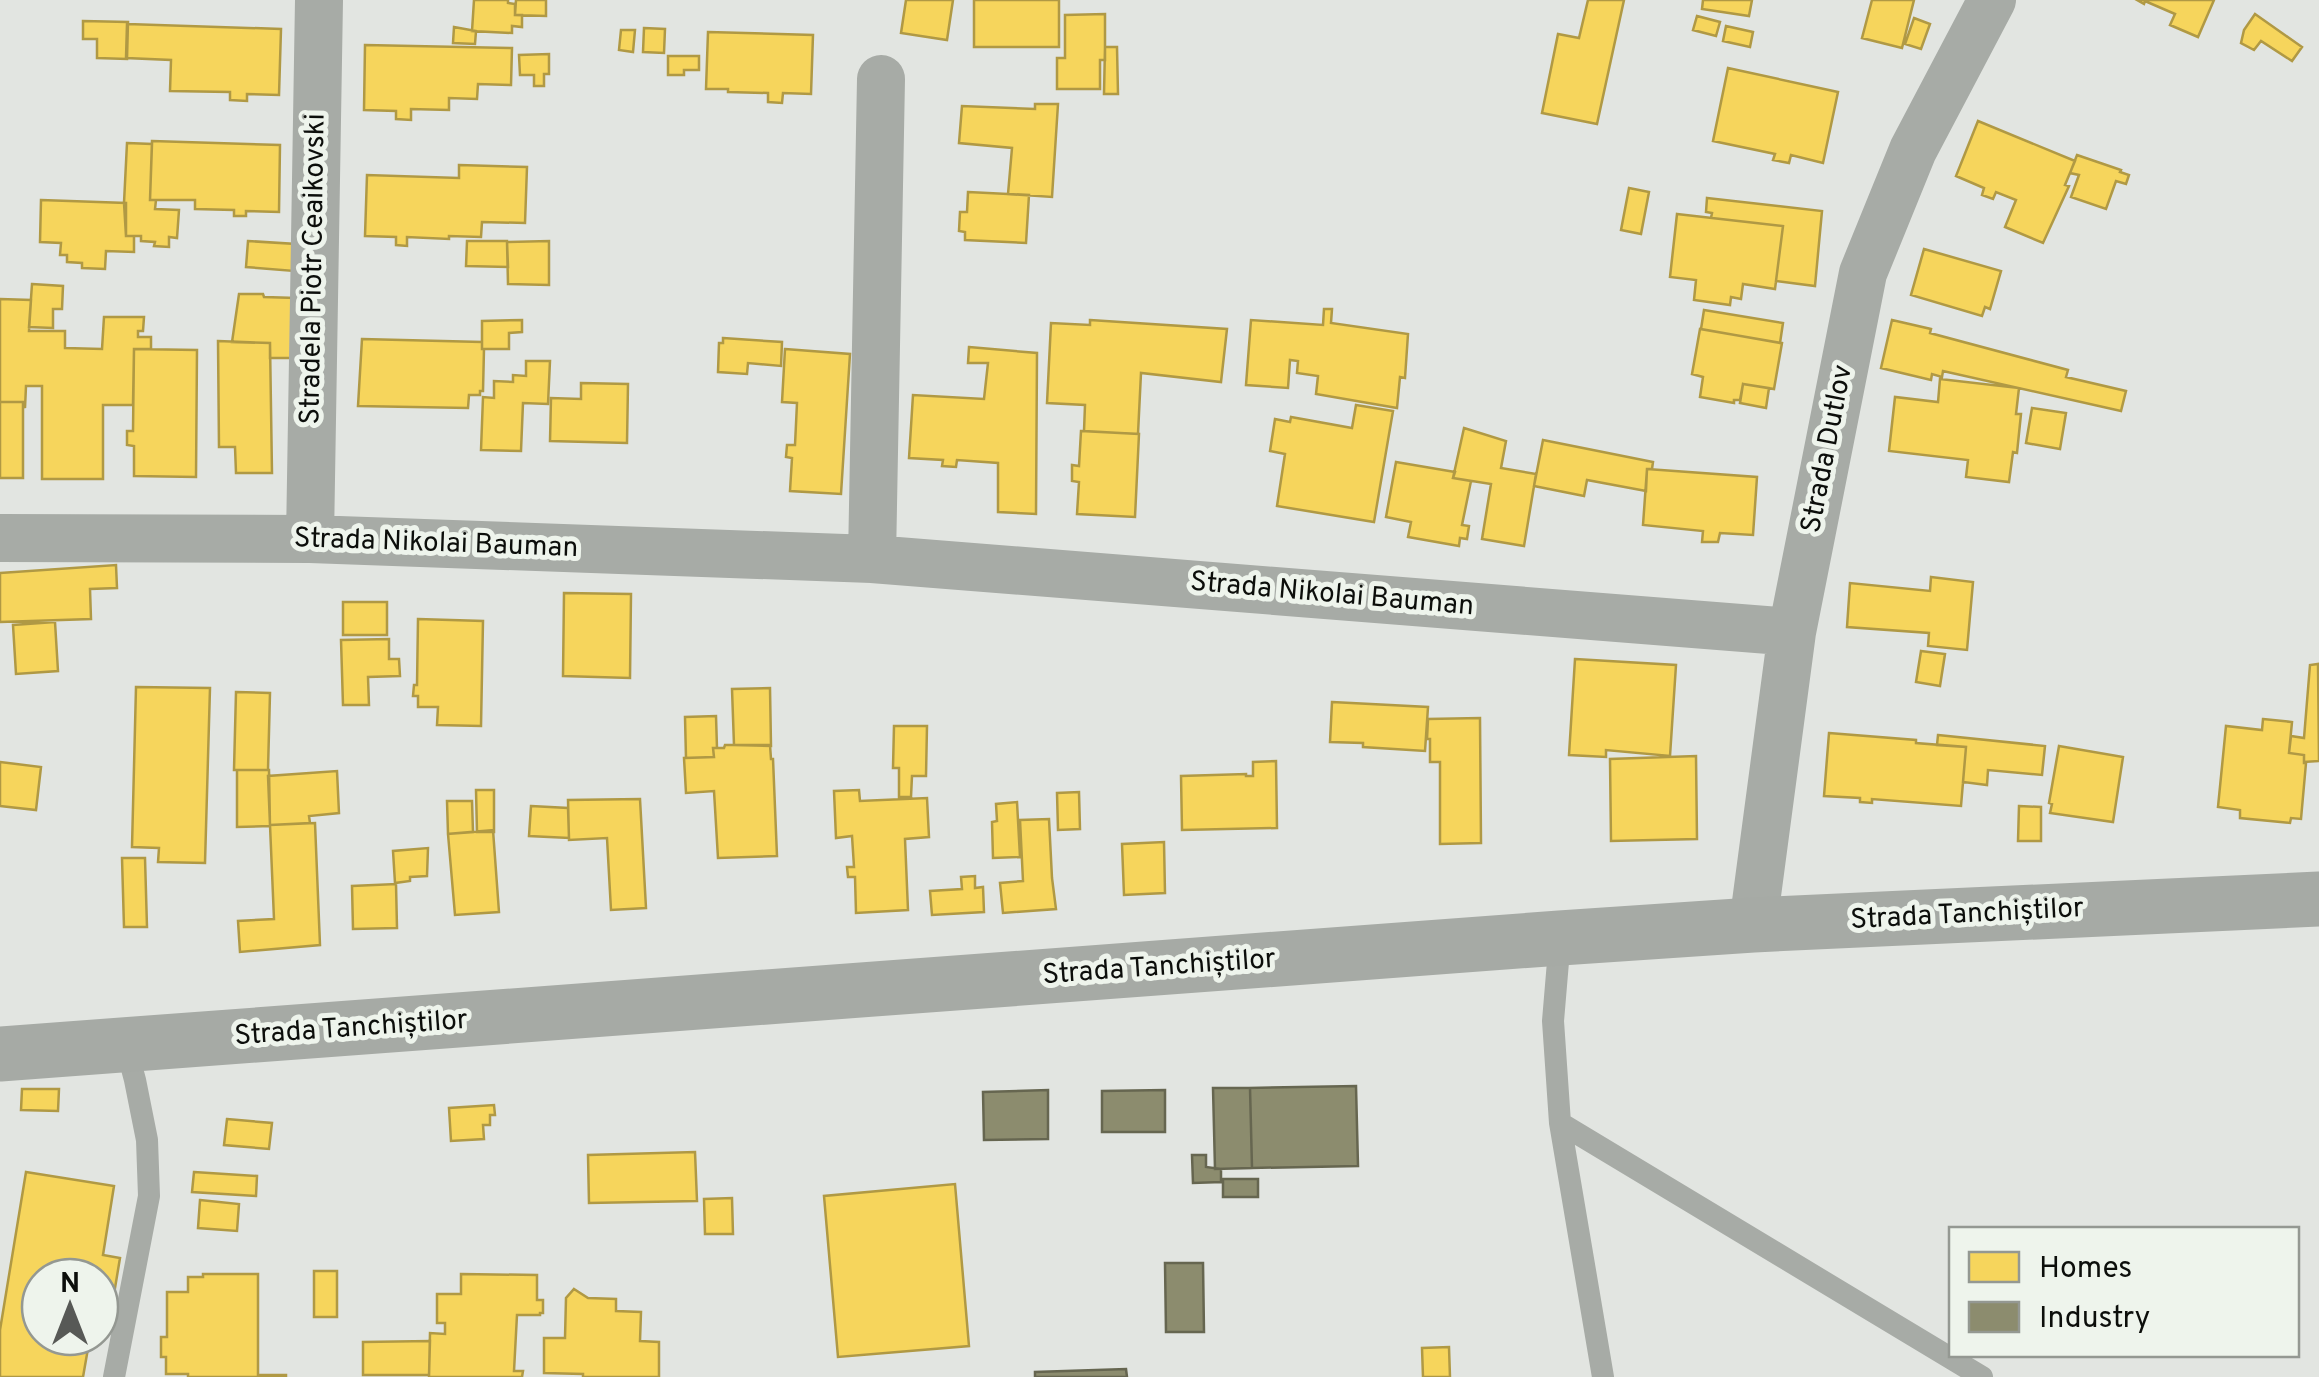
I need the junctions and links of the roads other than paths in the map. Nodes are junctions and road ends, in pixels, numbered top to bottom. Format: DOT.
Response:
graph roads {
  1 [pos="319,0"];
  2 [pos="1992,0"];
  3 [pos="881,79"];
  4 [pos="0,538"];
  5 [pos="310,539"];
  6 [pos="872,559"];
  7 [pos="1792,632"];
  8 [pos="2319,898"];
  9 [pos="1753,925"];
  10 [pos="1560,938"];
  11 [pos="126,1046"];
  12 [pos="0,1054"];
  13 [pos="1560,1123"];
  14 [pos="114,1377"];
  15 [pos="1602,1377"];
  16 [pos="1982,1377"];
  1 -- 5 [label="street, Stradela Piotr Ceaikovski"];
  2 -- 7 [label="street, Strada Dutlov"];
  3 -- 6 [label="street"];
  4 -- 5 [label="street, Strada Nikolai Bauman"];
  5 -- 6 [label="street, Strada Nikolai Bauman"];
  6 -- 7 [label="street, Strada Nikolai Bauman"];
  7 -- 9 [label="street, Strada Dutlov"];
  8 -- 9 [label="street, Strada Tanchiștilor"];
  9 -- 10 [label="street, Strada Tanchiștilor"];
  10 -- 11 [label="street, Strada Tanchiștilor"];
  10 -- 13 [label="lane"];
  11 -- 12 [label="street, Strada Tanchiștilor"];
  11 -- 14 [label="lane"];
  13 -- 15 [label="lane"];
  13 -- 16 [label="lane"];
}
